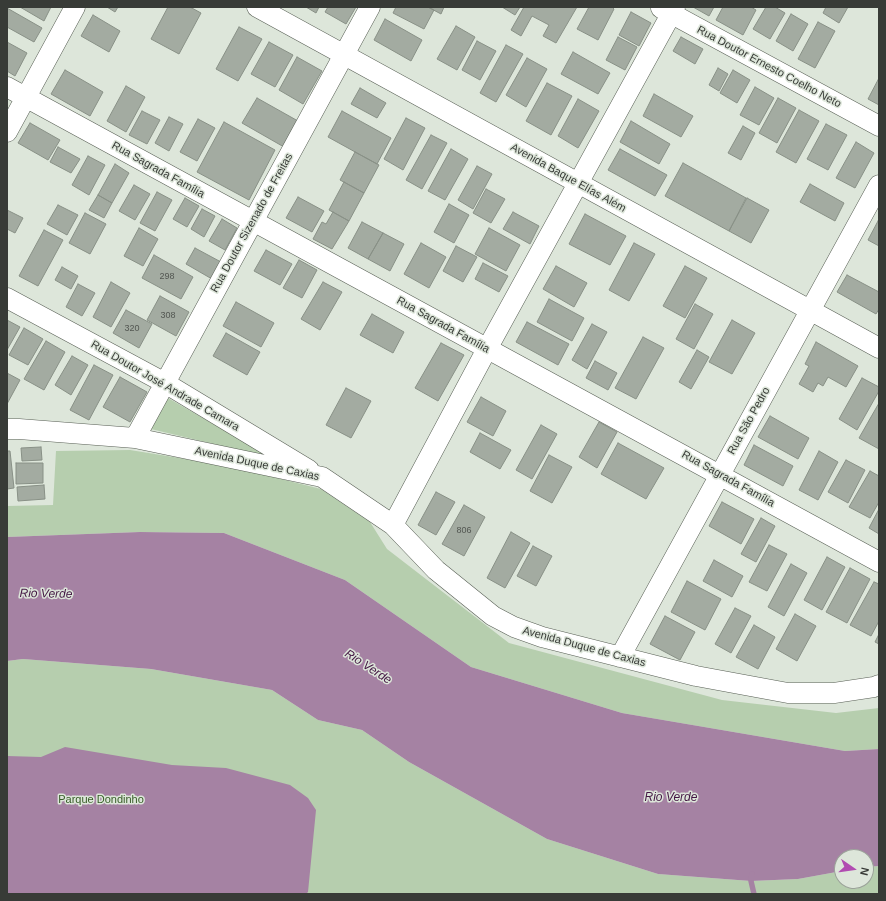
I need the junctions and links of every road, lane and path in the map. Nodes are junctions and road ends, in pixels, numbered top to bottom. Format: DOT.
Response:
graph roads {
  1 [pos="75,7"];
  2 [pos="257,7"];
  3 [pos="370,7"];
  4 [pos="669,9"];
  5 [pos="344,55"];
  6 [pos="7,87"];
  7 [pos="26,97"];
  8 [pos="879,126"];
  9 [pos="7,132"];
  10 [pos="578,183"];
  11 [pos="879,185"];
  12 [pos="253,221"];
  13 [pos="7,298"];
  14 [pos="810,311"];
  15 [pos="879,348"];
  16 [pos="487,349"];
  17 [pos="165,383"];
  18 [pos="7,429"];
  19 [pos="135,438"];
  20 [pos="720,475"];
  21 [pos="322,477"];
  22 [pos="393,525"];
  23 [pos="879,562"];
  24 [pos="620,657"];
  25 [pos="879,685"];
  1 -- 7 [label="street"];
  2 -- 5 [label="street, Avenida Baque Elías Além"];
  3 -- 5 [label="street, Rua Doutor Sizenado de Freitas"];
  4 -- 8 [label="street, Rua Doutor Ernesto Coelho Neto"];
  4 -- 10 [label="street"];
  5 -- 10 [label="street, Avenida Baque Elías Além"];
  5 -- 12 [label="street, Rua Doutor Sizenado de Freitas"];
  6 -- 7 [label="street, Rua Sagrada Família"];
  7 -- 9 [label="street"];
  7 -- 12 [label="street, Rua Sagrada Família"];
  10 -- 14 [label="street, Avenida Baque Elías Além"];
  10 -- 16 [label="street"];
  11 -- 14 [label="street, Rua São Pedro"];
  12 -- 16 [label="street, Rua Sagrada Família"];
  12 -- 17 [label="street, Rua Doutor Sizenado de Freitas"];
  13 -- 17 [label="street, Rua Doutor José Andrade Camara"];
  14 -- 15 [label="street, Avenida Baque Elías Além"];
  14 -- 20 [label="street, Rua São Pedro"];
  16 -- 20 [label="street, Rua Sagrada Família"];
  16 -- 22 [label="street"];
  17 -- 19 [label="street, Rua Doutor Sizenado de Freitas"];
  17 -- 21 [label="street, Rua Doutor José Andrade Camara"];
  18 -- 19 [label="street, Avenida Duque de Caxias"];
  19 -- 21 [label="street, Avenida Duque de Caxias"];
  20 -- 23 [label="street, Rua Sagrada Família"];
  20 -- 24 [label="street, Rua São Pedro"];
  21 -- 22 [label="street, Avenida Duque de Caxias"];
  22 -- 24 [label="street, Avenida Duque de Caxias"];
  24 -- 25 [label="street, Avenida Duque de Caxias"];
}
